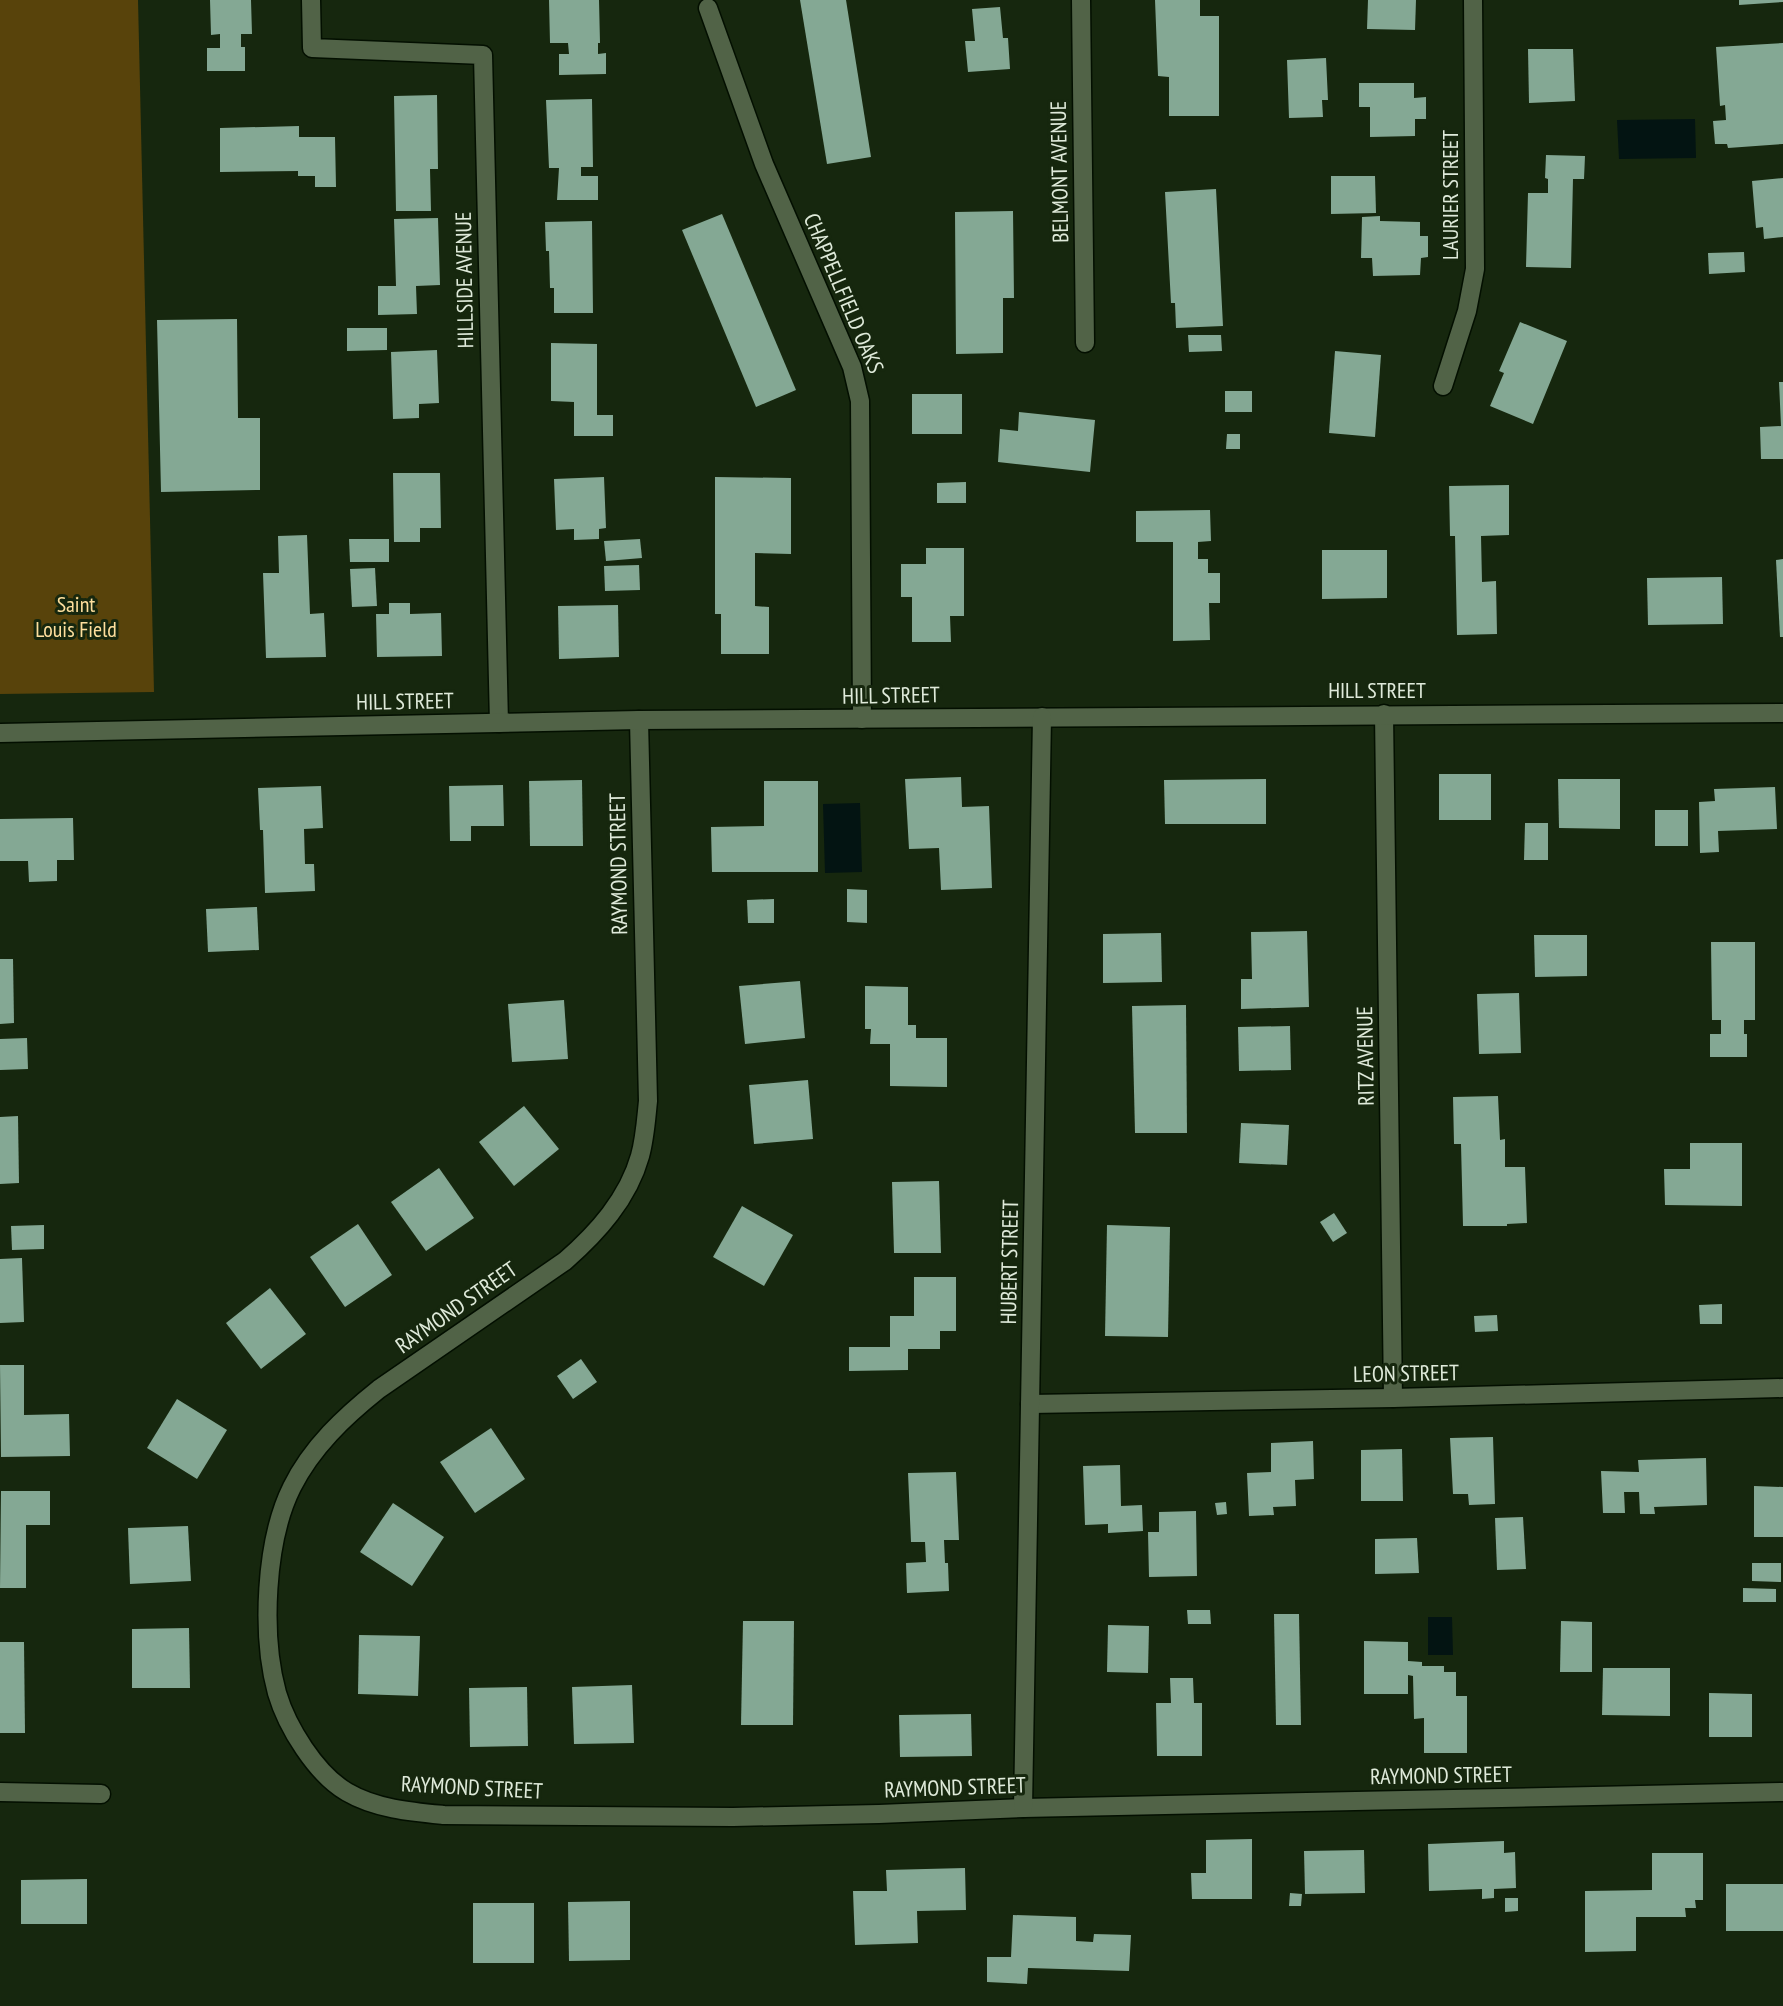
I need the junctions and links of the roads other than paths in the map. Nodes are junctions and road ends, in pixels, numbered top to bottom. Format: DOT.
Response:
graph roads {
  1 [pos="312,0"];
  2 [pos="1081,0"];
  3 [pos="1473,0"];
  4 [pos="708,8"];
  5 [pos="1085,343"];
  6 [pos="1443,386"];
  7 [pos="1783,713"];
  8 [pos="1384,714"];
  9 [pos="1042,717"];
  10 [pos="862,719"];
  11 [pos="639,720"];
  12 [pos="499,723"];
  13 [pos="0,733"];
  14 [pos="1783,1388"];
  15 [pos="1393,1398"];
  16 [pos="1030,1404"];
  17 [pos="0,1792"];
  18 [pos="1783,1792"];
  19 [pos="101,1794"];
  20 [pos="1023,1808"];
  1 -- 12 [label="street, HILLSIDE AVENUE"];
  2 -- 5 [label="street, BELMONT AVENUE"];
  3 -- 6 [label="street, LAURIER STREET"];
  4 -- 10 [label="street, CHAPPELLFIELD OAKS"];
  7 -- 8 [label="street, HILL STREET"];
  8 -- 9 [label="street, HILL STREET"];
  8 -- 15 [label="street, RITZ AVENUE"];
  9 -- 10 [label="street, HILL STREET"];
  9 -- 16 [label="street, HUBERT STREET"];
  10 -- 11 [label="street, HILL STREET"];
  11 -- 12 [label="street, HILL STREET"];
  11 -- 20 [label="street, RAYMOND STREET"];
  12 -- 13 [label="street, HILL STREET"];
  14 -- 15 [label="street, LEON STREET"];
  15 -- 16 [label="street, LEON STREET"];
  16 -- 20 [label="street, HUBERT STREET"];
  17 -- 19 [label="street"];
  18 -- 20 [label="street, RAYMOND STREET"];
}
